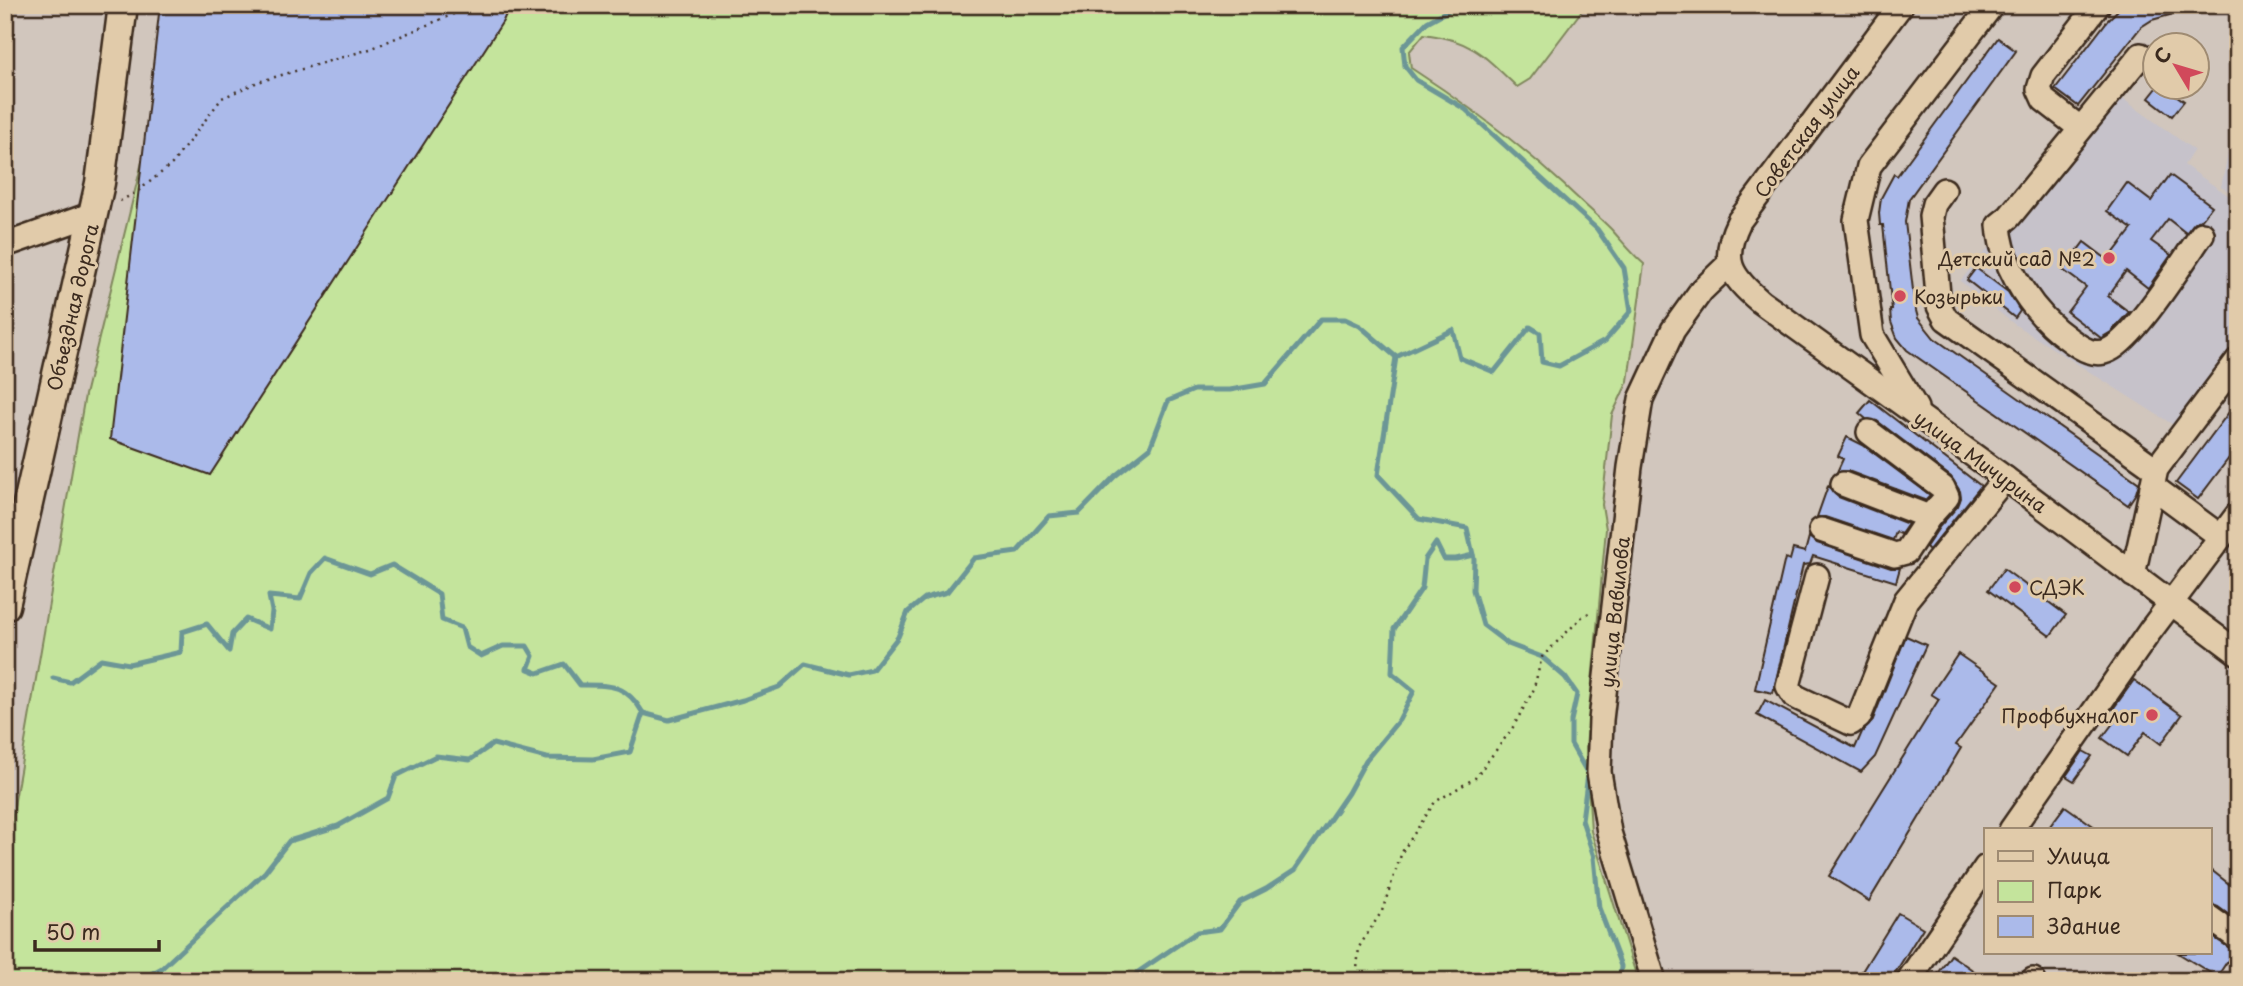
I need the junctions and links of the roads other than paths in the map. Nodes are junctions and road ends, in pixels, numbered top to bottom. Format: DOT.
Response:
graph roads {
  1 [pos="123,5"];
  2 [pos="1901,5"];
  3 [pos="1992,5"];
  4 [pos="2089,8"];
  5 [pos="2141,55"];
  6 [pos="2080,128"];
  7 [pos="1944,190"];
  8 [pos="93,214"];
  9 [pos="2203,234"];
  10 [pos="5,245"];
  11 [pos="1730,264"];
  12 [pos="2238,359"];
  13 [pos="1921,417"];
  14 [pos="1868,432"];
  15 [pos="2154,477"];
  16 [pos="2005,478"];
  17 [pos="1843,484"];
  18 [pos="2238,514"];
  19 [pos="1929,517"];
  20 [pos="1821,530"];
  21 [pos="2221,537"];
  22 [pos="1911,545"];
  23 [pos="1933,566"];
  24 [pos="2133,575"];
  25 [pos="1817,576"];
  26 [pos="2172,604"];
  27 [pos="5,606"];
  28 [pos="2238,653"];
  29 [pos="2012,828"];
  30 [pos="1984,870"];
  31 [pos="2212,919"];
  32 [pos="2238,938"];
  33 [pos="1654,981"];
  34 [pos="1908,981"];
  1 -- 8 [label="main road, Объездная дорога"];
  2 -- 11 [label="street, Советская улица"];
  3 -- 13 [label="street"];
  4 -- 6 [label="street"];
  5 -- 6 [label="street"];
  6 -- 9 [label="street"];
  7 -- 15 [label="street"];
  8 -- 10 [label="street"];
  8 -- 27 [label="main road, Объездная дорога"];
  11 -- 13 [label="street, улица Мичурина"];
  11 -- 33 [label="street, улица Вавилова"];
  12 -- 15 [label="street"];
  13 -- 16 [label="street, улица Мичурина"];
  14 -- 19 [label="street"];
  15 -- 21 [label="street"];
  15 -- 24 [label="street"];
  16 -- 23 [label="street"];
  16 -- 24 [label="street, улица Мичурина"];
  17 -- 19 [label="street"];
  18 -- 21 [label="street"];
  19 -- 22 [label="street"];
  20 -- 22 [label="street"];
  21 -- 26 [label="street"];
  22 -- 23 [label="street"];
  23 -- 25 [label="street"];
  24 -- 26 [label="street, улица Мичурина"];
  26 -- 28 [label="street, улица Мичурина"];
  26 -- 29 [label="street"];
  30 -- 34 [label="street"];
  31 -- 32 [label="street"];
}
